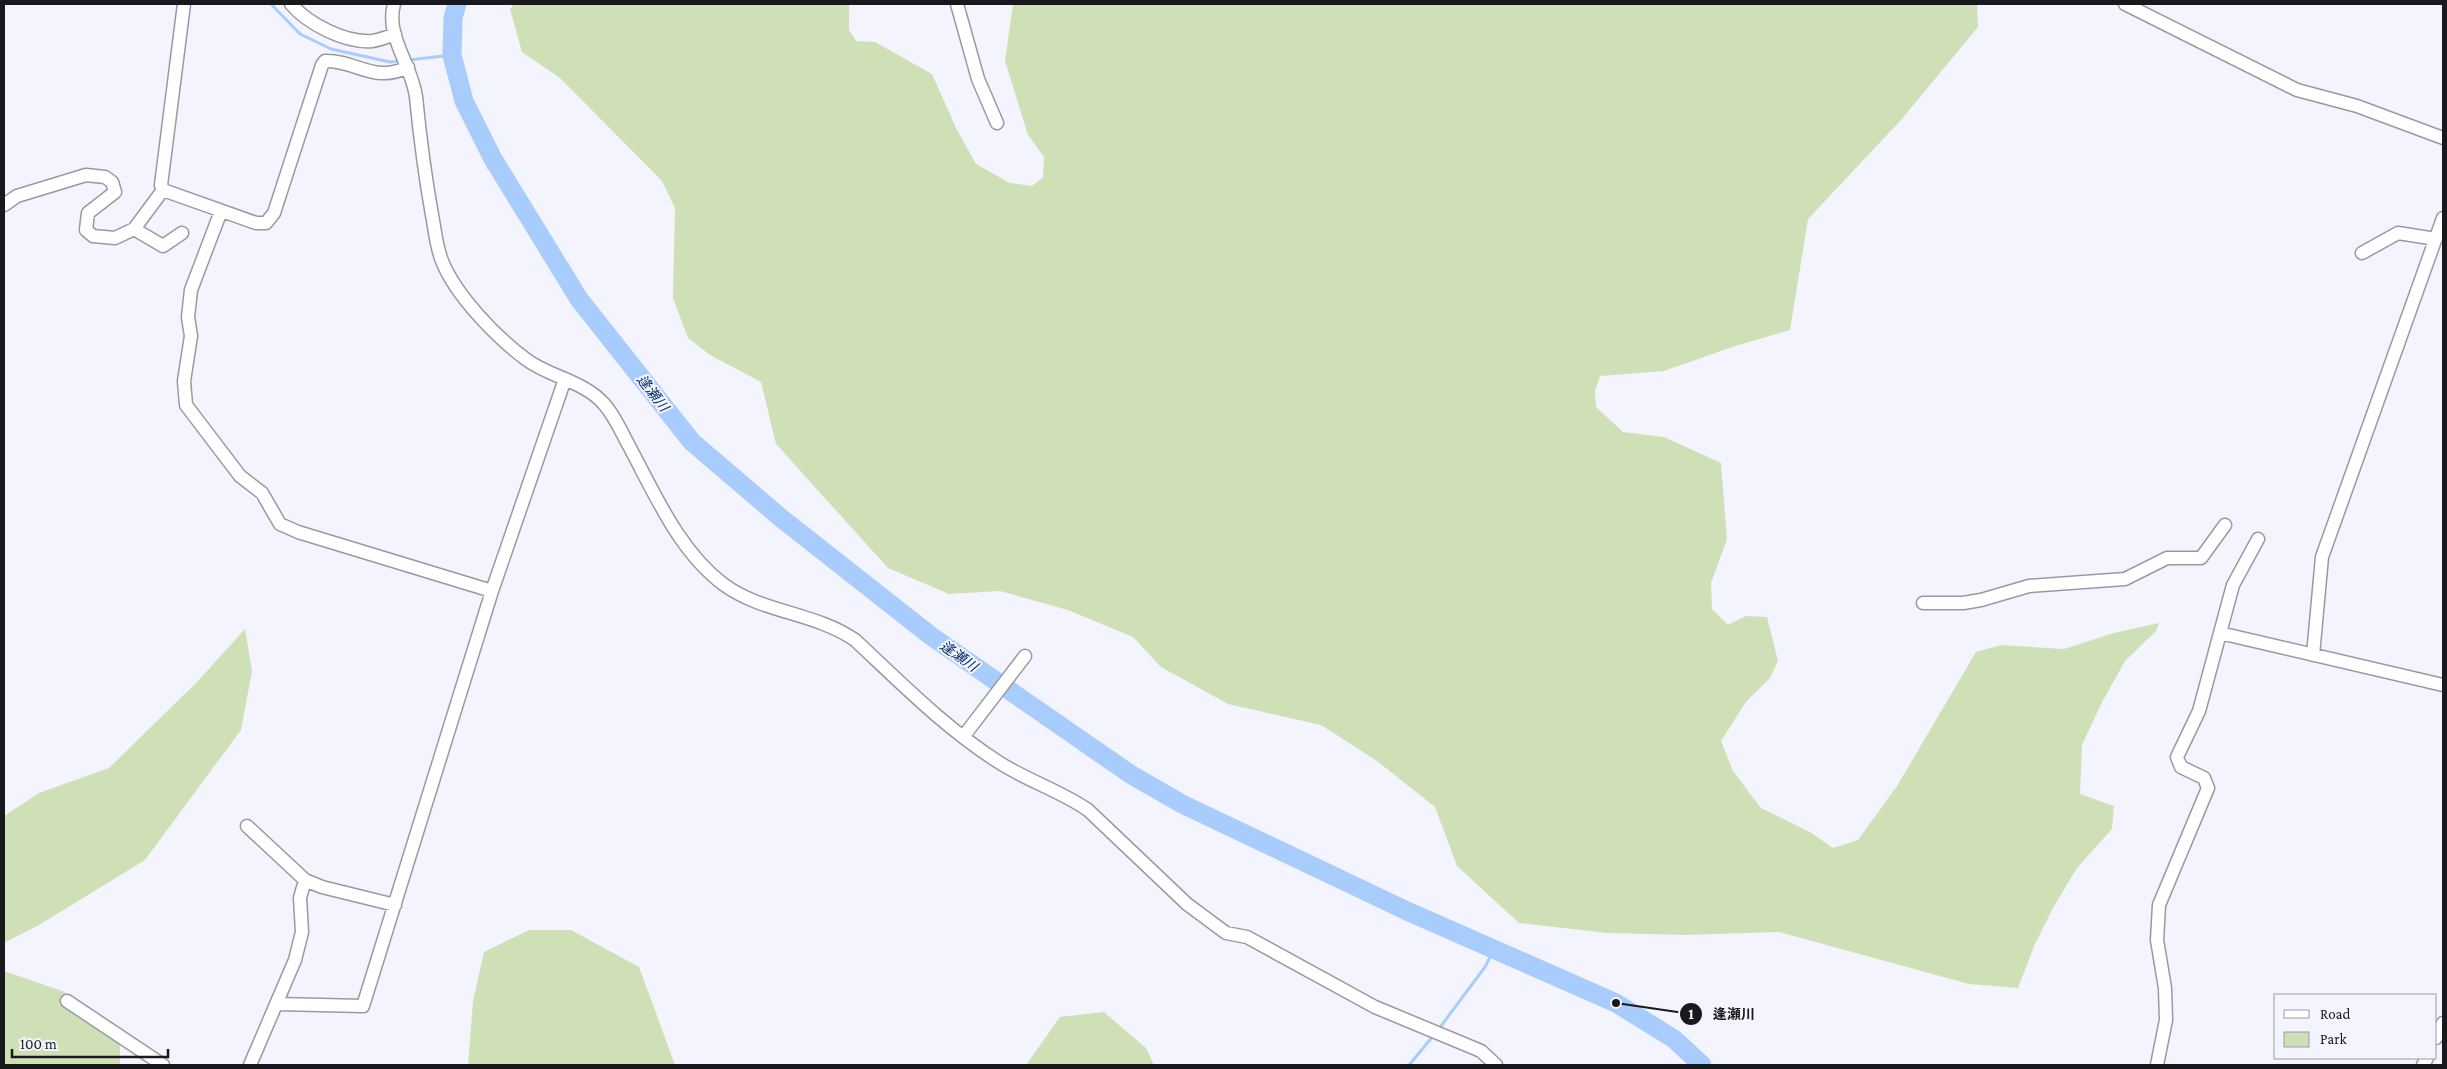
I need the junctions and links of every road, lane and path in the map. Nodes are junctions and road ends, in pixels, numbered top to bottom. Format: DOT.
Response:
graph roads {
  1 [pos="184,4"];
  2 [pos="291,4"];
  3 [pos="394,4"];
  4 [pos="956,4"];
  5 [pos="2126,4"];
  6 [pos="395,34"];
  7 [pos="407,66"];
  8 [pos="997,123"];
  9 [pos="2443,138"];
  10 [pos="163,190"];
  11 [pos="4,205"];
  12 [pos="222,211"];
  13 [pos="2443,218"];
  14 [pos="134,229"];
  15 [pos="182,233"];
  16 [pos="2436,239"];
  17 [pos="2362,253"];
  18 [pos="565,378"];
  19 [pos="2225,525"];
  20 [pos="2258,539"];
  21 [pos="492,591"];
  22 [pos="1923,603"];
  23 [pos="2220,633"];
  24 [pos="2313,655"];
  25 [pos="1025,656"];
  26 [pos="2443,685"];
  27 [pos="963,737"];
  28 [pos="247,826"];
  29 [pos="305,880"];
  30 [pos="395,905"];
  31 [pos="67,1000"];
  32 [pos="278,1004"];
  33 [pos="2443,1023"];
  34 [pos="2437,1036"];
  35 [pos="163,1065"];
  36 [pos="250,1065"];
  37 [pos="1496,1065"];
  38 [pos="2156,1065"];
  1 -- 10 [label="street"];
  2 -- 6 [label="street"];
  3 -- 6 [label="street"];
  4 -- 8 [label="street"];
  5 -- 9 [label="street"];
  6 -- 7 [label="street"];
  7 -- 12 [label="street"];
  7 -- 18 [label="street"];
  10 -- 12 [label="street"];
  10 -- 14 [label="street"];
  11 -- 14 [label="street"];
  12 -- 21 [label="street"];
  13 -- 16 [label="street"];
  14 -- 15 [label="street"];
  16 -- 17 [label="street"];
  16 -- 24 [label="street"];
  18 -- 21 [label="street"];
  18 -- 27 [label="street"];
  19 -- 22 [label="street"];
  20 -- 23 [label="street"];
  21 -- 30 [label="street"];
  23 -- 24 [label="street"];
  23 -- 38 [label="street"];
  24 -- 26 [label="street"];
  25 -- 27 [label="street"];
  27 -- 37 [label="street"];
  28 -- 29 [label="street"];
  29 -- 30 [label="street"];
  29 -- 32 [label="street"];
  30 -- 32 [label="street"];
  31 -- 35 [label="street"];
  32 -- 36 [label="street"];
  33 -- 34 [label="street"];
}
